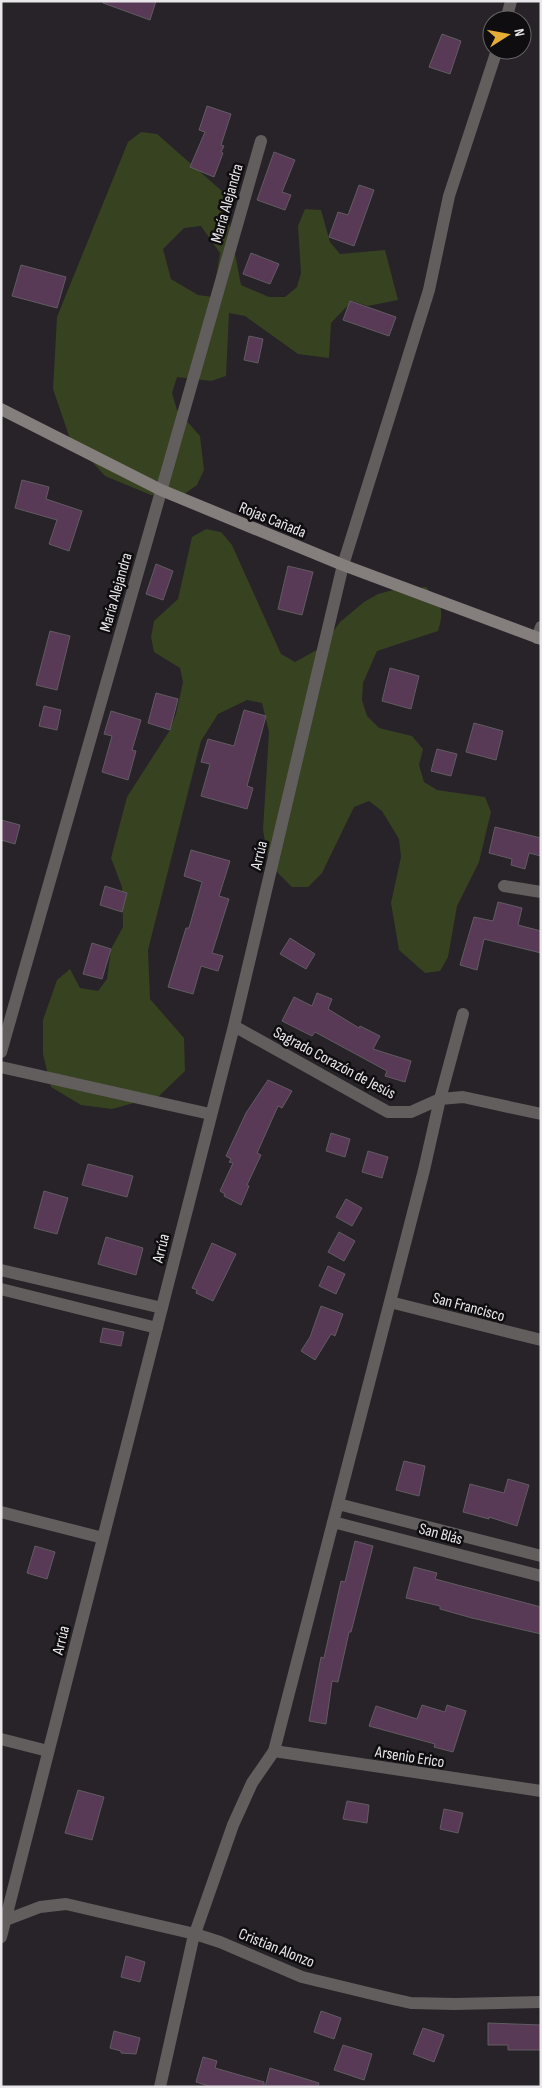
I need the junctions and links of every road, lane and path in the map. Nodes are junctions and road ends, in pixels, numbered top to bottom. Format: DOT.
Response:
graph roads {
  1 [pos="493,60"];
  2 [pos="261,141"];
  3 [pos="1,409"];
  4 [pos="161,490"];
  5 [pos="343,564"];
  6 [pos="540,634"];
  7 [pos="504,886"];
  8 [pos="541,892"];
  9 [pos="463,1014"];
  10 [pos="234,1026"];
  11 [pos="1,1052"];
  12 [pos="1,1067"];
  13 [pos="440,1099"];
  14 [pos="210,1114"];
  15 [pos="541,1114"];
  16 [pos="1,1270"];
  17 [pos="1,1289"];
  18 [pos="390,1302"];
  19 [pos="162,1308"];
  20 [pos="157,1328"];
  21 [pos="541,1340"];
  22 [pos="338,1504"];
  23 [pos="1,1512"];
  24 [pos="333,1522"];
  25 [pos="103,1538"];
  26 [pos="541,1556"];
  27 [pos="541,1576"];
  28 [pos="1,1739"];
  29 [pos="48,1751"];
  30 [pos="274,1751"];
  31 [pos="541,1791"];
  32 [pos="6,1920"];
  33 [pos="195,1934"];
  34 [pos="1,1937"];
  35 [pos="541,2002"];
  36 [pos="160,2087"];
  1 -- 5 [label="street, Arrúa"];
  2 -- 4 [label="street, María Alejandra"];
  3 -- 4 [label="main road, Rojas Cañada"];
  4 -- 5 [label="main road, Rojas Cañada"];
  4 -- 11 [label="street, María Alejandra"];
  5 -- 6 [label="main road, Rojas Cañada"];
  5 -- 10 [label="street, Arrúa"];
  7 -- 8 [label="street"];
  9 -- 13 [label="street"];
  10 -- 13 [label="street, Sagrado Corazón de Jesús"];
  10 -- 14 [label="street, Arrúa"];
  12 -- 14 [label="street"];
  13 -- 15 [label="street, Sagrado Corazón de Jesús"];
  13 -- 18 [label="street"];
  14 -- 19 [label="street, Arrúa"];
  16 -- 19 [label="street"];
  17 -- 20 [label="street"];
  18 -- 21 [label="street, San Francisco"];
  18 -- 22 [label="street"];
  19 -- 20 [label="street, Arrúa"];
  20 -- 25 [label="street, Arrúa"];
  22 -- 24 [label="street"];
  22 -- 26 [label="street, San Blás"];
  23 -- 25 [label="street"];
  24 -- 27 [label="street, San Blás"];
  24 -- 30 [label="street"];
  25 -- 29 [label="street, Arrúa"];
  28 -- 29 [label="street"];
  29 -- 32 [label="street, Arrúa"];
  30 -- 31 [label="street, Arsenio Erico"];
  30 -- 33 [label="street"];
  32 -- 33 [label="street, Cristian Alonzo"];
  32 -- 34 [label="street, Arrúa"];
  33 -- 35 [label="street, Cristian Alonzo"];
  33 -- 36 [label="street"];
}
